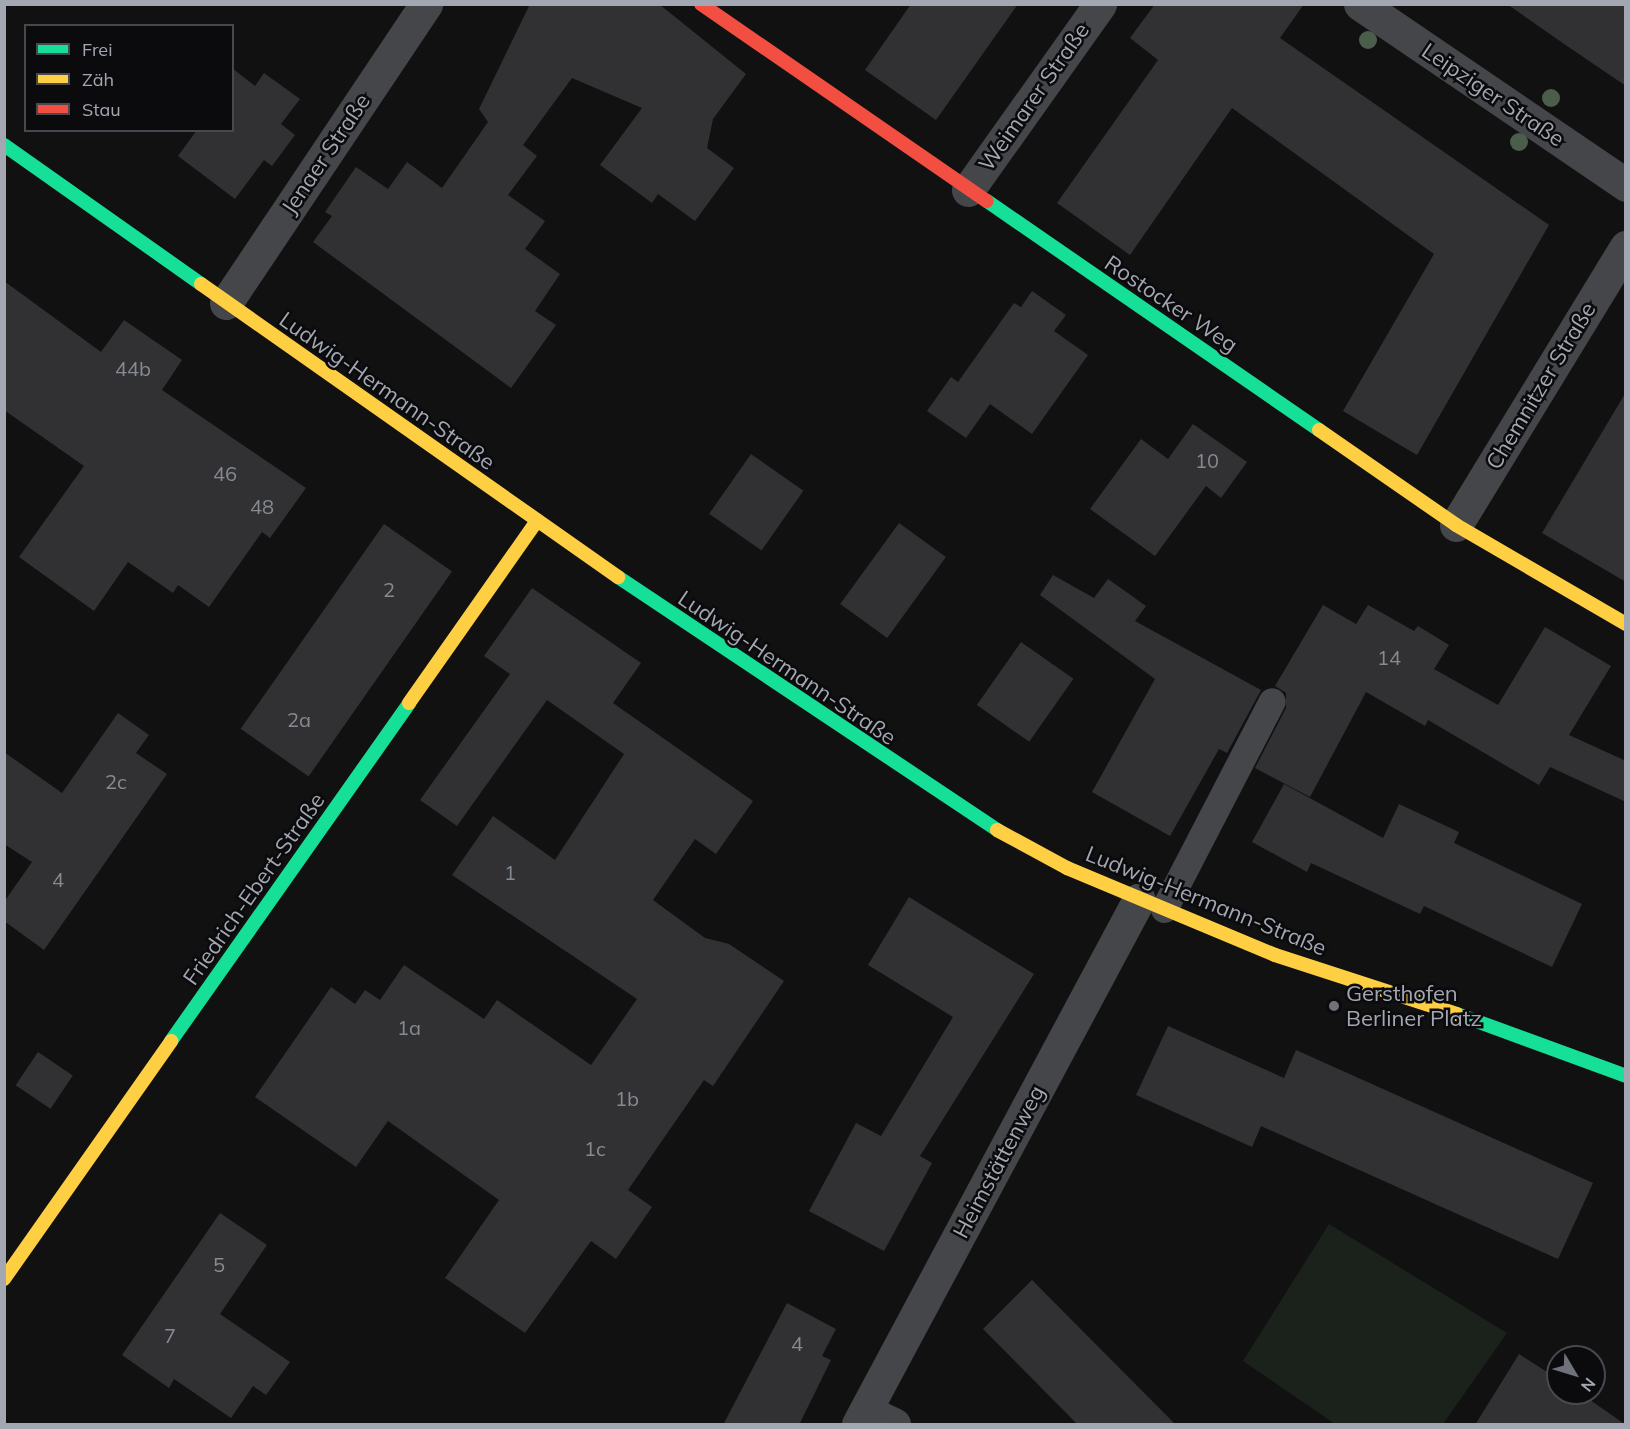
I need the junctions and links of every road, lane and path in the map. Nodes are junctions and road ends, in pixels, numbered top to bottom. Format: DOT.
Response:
graph roads {
  1 [pos="426,4"];
  2 [pos="701,4"];
  3 [pos="1100,4"];
  4 [pos="1360,4"];
  5 [pos="4,145"];
  6 [pos="1626,185"];
  7 [pos="968,190"];
  8 [pos="1626,247"];
  9 [pos="226,303"];
  10 [pos="537,521"];
  11 [pos="1456,525"];
  12 [pos="1626,624"];
  13 [pos="1272,701"];
  14 [pos="1151,904"];
  15 [pos="1626,1076"];
  16 [pos="4,1279"];
  17 [pos="873,1420"];
  1 -- 9 [label="street, Jenaer Straße"];
  2 -- 7 [label="street, Rostocker Weg"];
  3 -- 7 [label="street, Weimarer Straße"];
  4 -- 6 [label="street, Leipziger Straße"];
  5 -- 9 [label="street, Ludwig-Hermann-Straße"];
  7 -- 11 [label="street, Rostocker Weg"];
  8 -- 11 [label="street, Chemnitzer Straße"];
  9 -- 10 [label="street, Ludwig-Hermann-Straße"];
  10 -- 14 [label="street, Ludwig-Hermann-Straße"];
  10 -- 16 [label="street, Friedrich-Ebert-Straße"];
  11 -- 12 [label="street, Rostocker Weg"];
  13 -- 14 [label="lane"];
  14 -- 15 [label="street, Ludwig-Hermann-Straße"];
  14 -- 17 [label="street, Heimstättenweg"];
}
